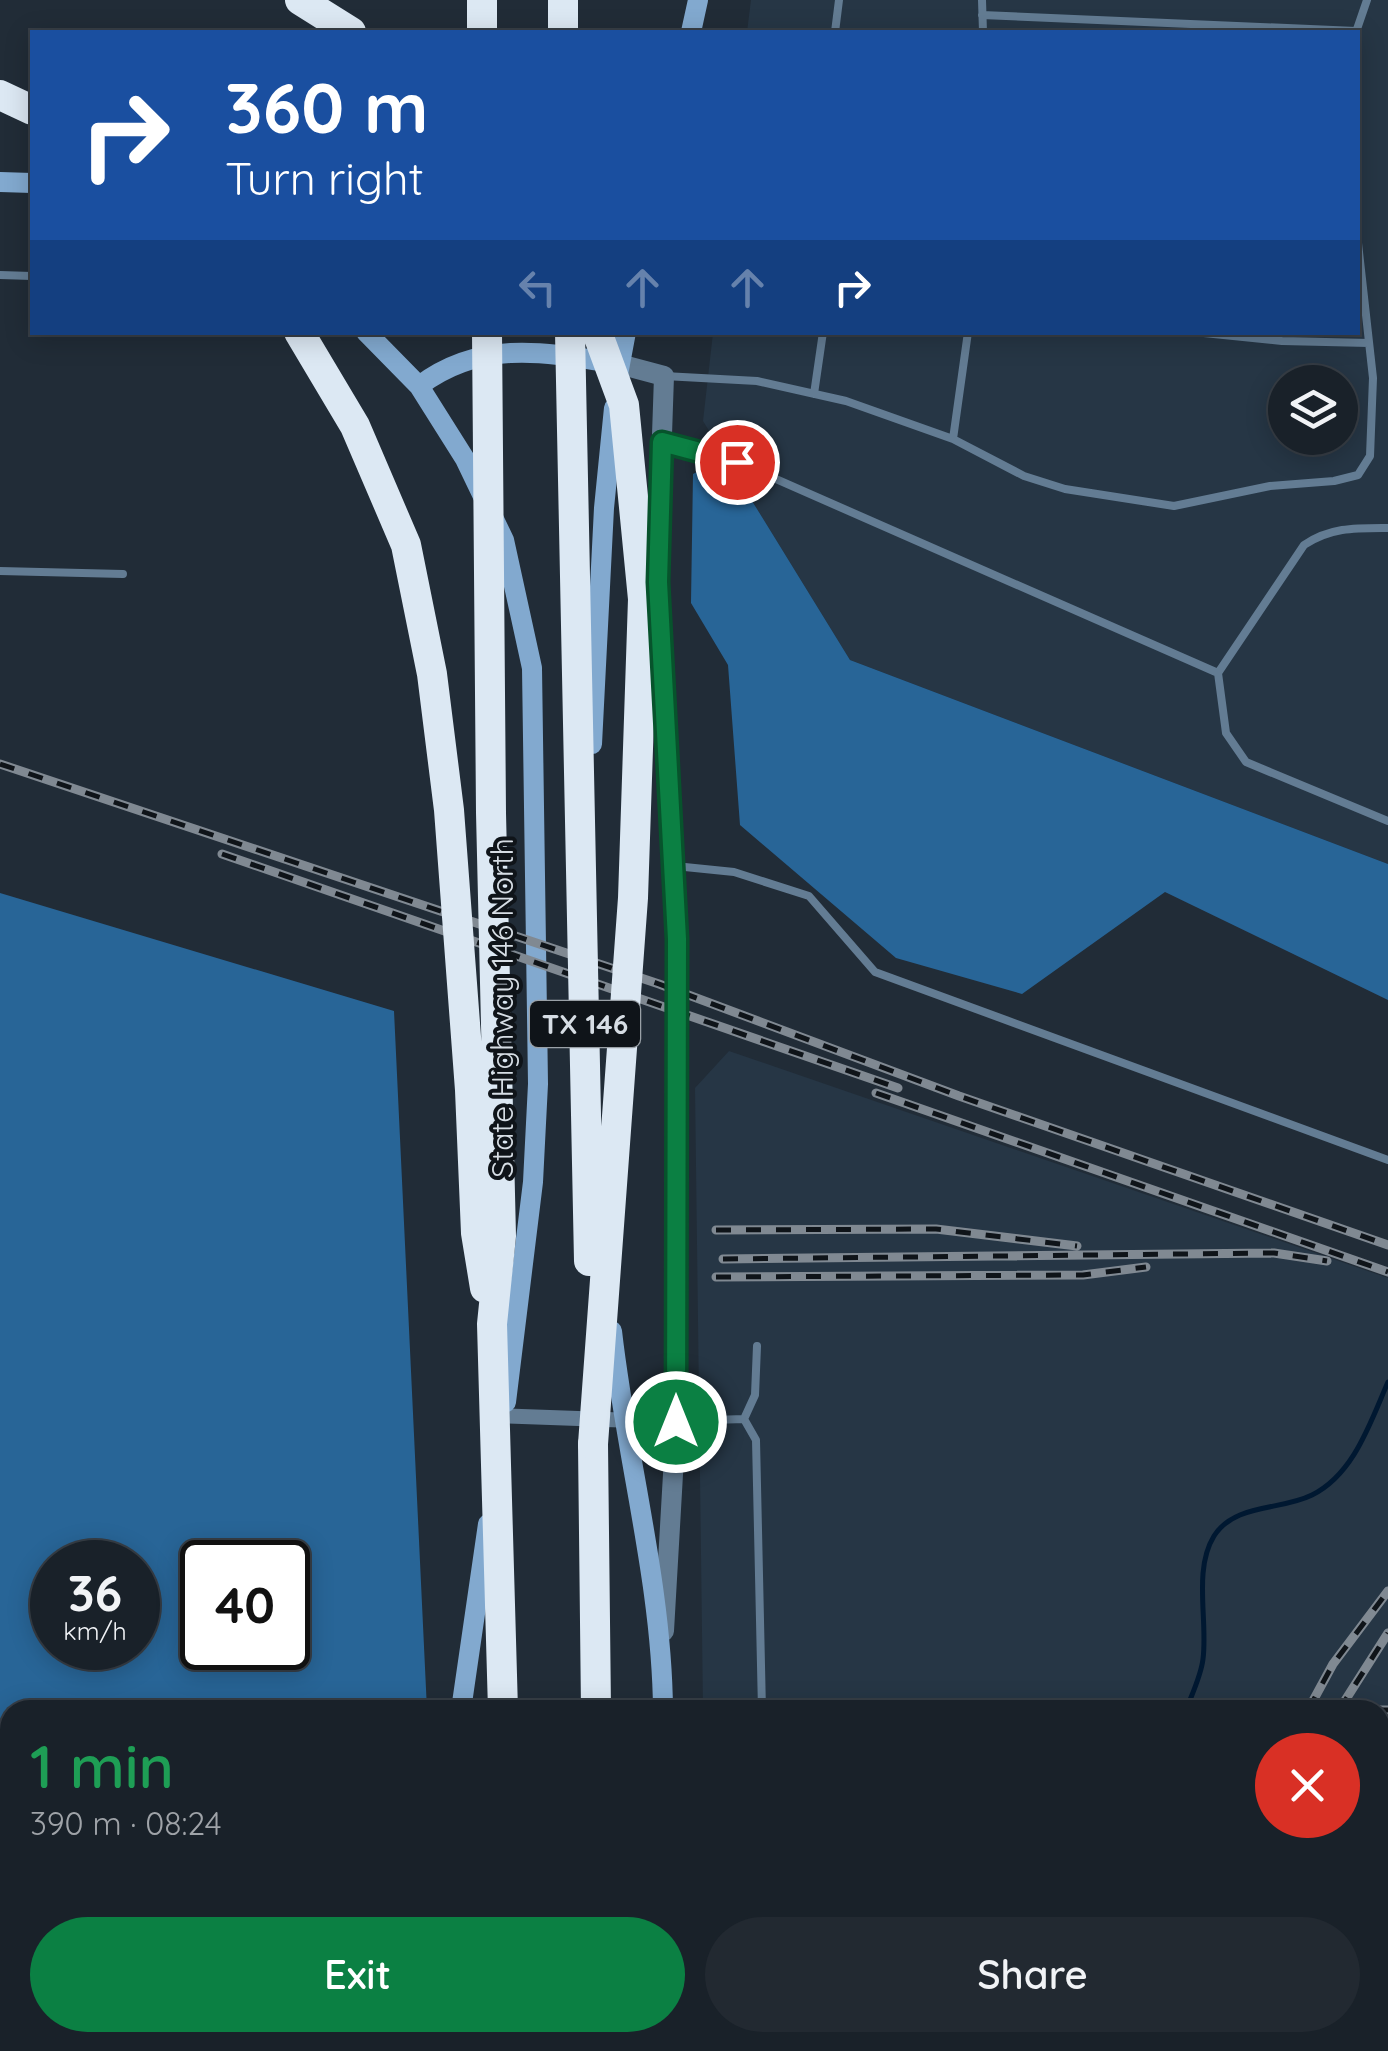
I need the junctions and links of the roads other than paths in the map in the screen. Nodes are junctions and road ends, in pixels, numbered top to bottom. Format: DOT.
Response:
graph roads {
  1 [pos="300,0"];
  2 [pos="482,0"];
  3 [pos="563,0"];
  4 [pos="698,0"];
  5 [pos="840,0"];
  6 [pos="982,0"];
  7 [pos="1367,0"];
  8 [pos="982,15"];
  9 [pos="349,30"];
  10 [pos="482,30"];
  11 [pos="564,30"];
  12 [pos="691,30"];
  13 [pos="835,30"];
  14 [pos="983,30"];
  15 [pos="1312,30"];
  16 [pos="1357,30"];
  17 [pos="0,95"];
  18 [pos="30,109"];
  19 [pos="0,182"];
  20 [pos="30,184"];
  21 [pos="1360,262"];
  22 [pos="0,276"];
  23 [pos="30,276"];
  24 [pos="301,335"];
  25 [pos="369,335"];
  26 [pos="487,335"];
  27 [pos="570,335"];
  28 [pos="598,335"];
  29 [pos="625,335"];
  30 [pos="824,335"];
  31 [pos="968,335"];
  32 [pos="1223,335"];
  33 [pos="1369,343"];
  34 [pos="618,364"];
  35 [pos="664,376"];
  36 [pos="419,386"];
  37 [pos="814,394"];
  38 [pos="953,439"];
  39 [pos="662,442"];
  40 [pos="1388,528"];
  41 [pos="0,572"];
  42 [pos="123,574"];
  43 [pos="1218,673"];
  44 [pos="1388,822"];
  45 [pos="671,866"];
  46 [pos="1386,1159"];
  47 [pos="492,1324"];
  48 [pos="757,1346"];
  49 [pos="505,1416"];
  50 [pos="622,1418"];
  51 [pos="744,1418"];
  52 [pos="676,1422"];
  53 [pos="593,1444"];
  54 [pos="662,1648"];
  55 [pos="462,1700"];
  56 [pos="503,1700"];
  57 [pos="596,1700"];
  58 [pos="663,1700"];
  59 [pos="762,1700"];
  1 -- 9 [label="highway"];
  2 -- 10 [label="highway"];
  3 -- 11 [label="highway"];
  4 -- 12 [label="main road"];
  5 -- 13 [label="lane"];
  6 -- 8 [label="lane"];
  7 -- 16 [label="lane"];
  8 -- 14 [label="lane"];
  8 -- 15 [label="lane"];
  17 -- 18 [label="highway"];
  19 -- 20 [label="main road"];
  21 -- 33 [label="lane"];
  22 -- 23 [label="lane"];
  24 -- 47 [label="highway, bridge"];
  25 -- 36 [label="main road, State Highway 146 North"];
  26 -- 47 [label="highway, TX 146, bridge"];
  27 -- 53 [label="highway, TX 146, bridge"];
  28 -- 53 [label="highway, bridge"];
  29 -- 34 [label="main road"];
  30 -- 37 [label="lane"];
  31 -- 38 [label="lane"];
  32 -- 33 [label="lane"];
  33 -- 38 [label="lane"];
  34 -- 35 [label="street"];
  34 -- 36 [label="main road"];
  34 -- 50 [label="main road"];
  35 -- 37 [label="lane"];
  35 -- 39 [label="street"];
  36 -- 49 [label="main road, State Highway 146 North"];
  37 -- 38 [label="lane"];
  39 -- 43 [label="lane"];
  39 -- 45 [label="street"];
  40 -- 43 [label="lane"];
  41 -- 42 [label="lane"];
  43 -- 44 [label="lane"];
  45 -- 46 [label="lane"];
  45 -- 52 [label="street"];
  47 -- 56 [label="highway, TX 146, bridge"];
  48 -- 51 [label="lane"];
  49 -- 50 [label="street"];
  49 -- 55 [label="main road, State Highway 146 North"];
  50 -- 52 [label="street"];
  50 -- 54 [label="main road"];
  51 -- 52 [label="lane"];
  51 -- 59 [label="lane"];
  52 -- 54 [label="street"];
  53 -- 57 [label="highway, TX 146"];
  54 -- 58 [label="main road"];
}
